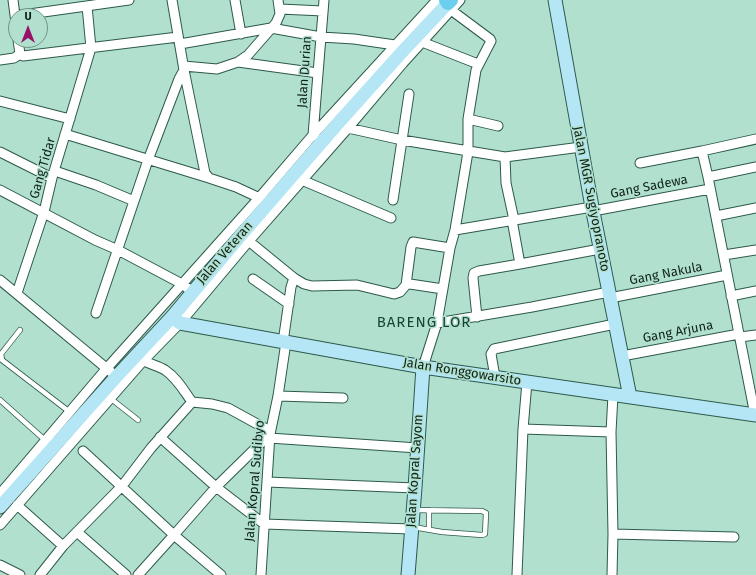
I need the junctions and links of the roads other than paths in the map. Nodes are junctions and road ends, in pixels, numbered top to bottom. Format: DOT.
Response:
graph roads {
  1 [pos="129,0"];
  2 [pos="172,0"];
  3 [pos="235,0"];
  4 [pos="324,0"];
  5 [pos="555,0"];
  6 [pos="449,2"];
  7 [pos="76,3"];
  8 [pos="279,4"];
  9 [pos="87,6"];
  10 [pos="48,10"];
  11 [pos="323,11"];
  12 [pos="271,28"];
  13 [pos="241,34"];
  14 [pos="321,37"];
  15 [pos="179,40"];
  16 [pos="422,42"];
  17 [pos="19,48"];
  18 [pos="91,48"];
  19 [pos="403,51"];
  20 [pos="20,54"];
  21 [pos="0,60"];
  22 [pos="238,62"];
  23 [pos="478,64"];
  24 [pos="184,68"];
  25 [pos="318,73"];
  26 [pos="409,94"];
  27 [pos="0,101"];
  28 [pos="468,118"];
  29 [pos="70,119"];
  30 [pos="344,125"];
  31 [pos="498,126"];
  32 [pos="65,134"];
  33 [pos="318,138"];
  34 [pos="756,139"];
  35 [pos="402,140"];
  36 [pos="581,147"];
  37 [pos="702,151"];
  38 [pos="0,152"];
  39 [pos="468,152"];
  40 [pos="505,157"];
  41 [pos="148,160"];
  42 [pos="640,163"];
  43 [pos="756,168"];
  44 [pos="53,174"];
  45 [pos="708,177"];
  46 [pos="209,178"];
  47 [pos="297,179"];
  48 [pos="710,189"];
  49 [pos="0,190"];
  50 [pos="264,200"];
  51 [pos="393,200"];
  52 [pos="134,201"];
  53 [pos="756,208"];
  54 [pos="593,209"];
  55 [pos="44,212"];
  56 [pos="716,216"];
  57 [pos="391,218"];
  58 [pos="513,220"];
  59 [pos="455,230"];
  60 [pos="245,238"];
  61 [pos="450,248"];
  62 [pos="600,249"];
  63 [pos="118,250"];
  64 [pos="756,250"];
  65 [pos="724,255"];
  66 [pos="520,264"];
  67 [pos="727,274"];
  68 [pos="294,278"];
  69 [pos="253,279"];
  70 [pos="0,280"];
  71 [pos="406,285"];
  72 [pos="188,288"];
  73 [pos="443,289"];
  74 [pos="756,291"];
  75 [pos="17,293"];
  76 [pos="609,295"];
  77 [pos="731,296"];
  78 [pos="289,304"];
  79 [pos="96,313"];
  80 [pos="477,317"];
  81 [pos="176,320"];
  82 [pos="437,323"];
  83 [pos="615,324"];
  84 [pos="20,330"];
  85 [pos="756,334"];
  86 [pos="740,335"];
  87 [pos="284,342"];
  88 [pos="622,356"];
  89 [pos="140,358"];
  90 [pos="423,366"];
  91 [pos="112,372"];
  92 [pos="495,377"];
  93 [pos="752,381"];
  94 [pos="527,382"];
  95 [pos="613,395"];
  96 [pos="278,396"];
  97 [pos="630,397"];
  98 [pos="110,398"];
  99 [pos="343,398"];
  100 [pos="0,400"];
  101 [pos="192,402"];
  102 [pos="755,415"];
  103 [pos="74,416"];
  104 [pos="138,420"];
  105 [pos="523,429"];
  106 [pos="611,432"];
  107 [pos="270,434"];
  108 [pos="160,437"];
  109 [pos="71,441"];
  110 [pos="49,444"];
  111 [pos="418,448"];
  112 [pos="267,482"];
  113 [pos="122,486"];
  114 [pos="216,487"];
  115 [pos="415,488"];
  116 [pos="0,494"];
  117 [pos="17,505"];
  118 [pos="0,507"];
  119 [pos="413,510"];
  120 [pos="429,510"];
  121 [pos="264,524"];
  122 [pos="0,525"];
  123 [pos="412,528"];
  124 [pos="429,530"];
  125 [pos="77,532"];
  126 [pos="613,534"];
  127 [pos="174,535"];
  128 [pos="734,538"];
  129 [pos="63,546"];
  130 [pos="0,565"];
  131 [pos="20,575"];
  132 [pos="40,575"];
  133 [pos="126,575"];
  134 [pos="138,575"];
  135 [pos="221,575"];
  136 [pos="261,575"];
  137 [pos="408,575"];
  138 [pos="517,575"];
  139 [pos="612,575"];
  1 -- 9 [label="street"];
  2 -- 15 [label="street"];
  3 -- 13 [label="street"];
  4 -- 11 [label="street, Jalan Durian"];
  5 -- 36 [label="street, Jalan MGR Sugiyopranoto"];
  6 -- 16 [label="street"];
  6 -- 19 [label="street, Jalan Veteran"];
  6 -- 23 [label="street"];
  7 -- 9 [label="street"];
  7 -- 10 [label="street"];
  8 -- 11 [label="street"];
  8 -- 12 [label="street"];
  9 -- 18 [label="street"];
  11 -- 14 [label="street, Jalan Durian"];
  12 -- 13 [label="street"];
  12 -- 14 [label="street"];
  12 -- 22 [label="street"];
  13 -- 15 [label="street"];
  14 -- 19 [label="street"];
  14 -- 25 [label="street, Jalan Durian"];
  15 -- 18 [label="street"];
  15 -- 24 [label="street"];
  16 -- 19 [label="street"];
  16 -- 23 [label="street"];
  17 -- 20 [label="street"];
  18 -- 20 [label="street"];
  18 -- 29 [label="street, Gang Tidar"];
  19 -- 30 [label="street, Jalan Veteran"];
  19 -- 33 [label="street"];
  20 -- 21 [label="street"];
  22 -- 24 [label="street"];
  22 -- 25 [label="street"];
  23 -- 28 [label="street"];
  24 -- 41 [label="street"];
  24 -- 46 [label="street"];
  25 -- 33 [label="street, Jalan Durian"];
  26 -- 35 [label="street"];
  27 -- 29 [label="street"];
  28 -- 31 [label="street"];
  28 -- 39 [label="street"];
  29 -- 32 [label="street, Gang Tidar"];
  30 -- 33 [label="street, Jalan Veteran"];
  30 -- 35 [label="street"];
  30 -- 47 [label="street"];
  32 -- 41 [label="street"];
  32 -- 44 [label="street, Gang Tidar"];
  33 -- 47 [label="street, Jalan Veteran"];
  33 -- 50 [label="street"];
  34 -- 37 [label="street"];
  35 -- 39 [label="street"];
  35 -- 51 [label="street"];
  36 -- 40 [label="street"];
  36 -- 54 [label="street, Jalan MGR Sugiyopranoto"];
  37 -- 42 [label="street"];
  37 -- 45 [label="street"];
  38 -- 44 [label="street"];
  39 -- 40 [label="street"];
  39 -- 59 [label="street"];
  40 -- 58 [label="street"];
  41 -- 46 [label="street"];
  41 -- 52 [label="street"];
  43 -- 45 [label="street"];
  44 -- 52 [label="street"];
  44 -- 55 [label="street, Gang Tidar"];
  45 -- 48 [label="street"];
  46 -- 50 [label="street"];
  47 -- 50 [label="street, Jalan Veteran"];
  47 -- 57 [label="street"];
  47 -- 60 [label="street"];
  48 -- 54 [label="street, Gang Sadewa"];
  48 -- 56 [label="street"];
  49 -- 55 [label="street"];
  50 -- 60 [label="street, Jalan Veteran"];
  50 -- 72 [label="street"];
  52 -- 63 [label="street"];
  53 -- 56 [label="street"];
  54 -- 58 [label="street, Gang Sadewa"];
  54 -- 62 [label="street, Jalan MGR Sugiyopranoto"];
  55 -- 63 [label="street"];
  55 -- 75 [label="street, Gang Tidar"];
  56 -- 65 [label="street"];
  58 -- 59 [label="street, Gang Sadewa"];
  58 -- 66 [label="street"];
  59 -- 61 [label="street"];
  60 -- 68 [label="street"];
  60 -- 72 [label="street, Jalan Veteran"];
  60 -- 81 [label="street"];
  61 -- 71 [label="street"];
  61 -- 73 [label="street"];
  62 -- 66 [label="street"];
  62 -- 76 [label="street, Jalan MGR Sugiyopranoto"];
  63 -- 72 [label="street"];
  63 -- 79 [label="street"];
  64 -- 65 [label="street"];
  65 -- 67 [label="street"];
  66 -- 80 [label="street"];
  67 -- 76 [label="street, Gang Nakula"];
  67 -- 77 [label="street"];
  68 -- 71 [label="street"];
  68 -- 78 [label="street, Jalan Kopral Sudibyo"];
  69 -- 78 [label="street"];
  70 -- 75 [label="street"];
  71 -- 73 [label="street"];
  72 -- 81 [label="street, Jalan Veteran"];
  72 -- 91 [label="street"];
  73 -- 82 [label="street"];
  74 -- 77 [label="street"];
  75 -- 91 [label="street"];
  76 -- 80 [label="street, Gang Nakula"];
  76 -- 83 [label="street, Jalan MGR Sugiyopranoto"];
  77 -- 86 [label="street"];
  78 -- 87 [label="street, Jalan Kopral Sudibyo"];
  80 -- 82 [label="street, Gang Nakula"];
  81 -- 87 [label="street, Jalan Ronggowarsito"];
  81 -- 89 [label="street, Jalan Veteran"];
  82 -- 90 [label="street"];
  83 -- 88 [label="street, Jalan MGR Sugiyopranoto"];
  83 -- 92 [label="street"];
  84 -- 103 [label="lane"];
  85 -- 86 [label="street, Gang Arjuna"];
  86 -- 88 [label="street, Gang Arjuna"];
  86 -- 93 [label="street"];
  87 -- 90 [label="street, Jalan Ronggowarsito"];
  87 -- 96 [label="street, Jalan Kopral Sudibyo"];
  88 -- 97 [label="street, Jalan MGR Sugiyopranoto"];
  89 -- 91 [label="street, Jalan Veteran"];
  89 -- 98 [label="street"];
  89 -- 101 [label="street"];
  90 -- 92 [label="street, Jalan Ronggowarsito"];
  90 -- 111 [label="street, Jalan Kopral Sayom"];
  91 -- 103 [label="street, Jalan Veteran"];
  92 -- 94 [label="street, Jalan Ronggowarsito"];
  93 -- 102 [label="street"];
  94 -- 95 [label="street, Jalan Ronggowarsito"];
  94 -- 105 [label="street"];
  95 -- 97 [label="street, Jalan Ronggowarsito"];
  95 -- 106 [label="street"];
  96 -- 99 [label="street"];
  96 -- 107 [label="street, Jalan Kopral Sudibyo"];
  97 -- 102 [label="street, Jalan Ronggowarsito"];
  98 -- 104 [label="lane"];
  98 -- 109 [label="street"];
  100 -- 110 [label="lane"];
  101 -- 107 [label="street"];
  101 -- 108 [label="street"];
  103 -- 109 [label="street, Jalan Veteran"];
  105 -- 106 [label="street"];
  105 -- 138 [label="street"];
  106 -- 126 [label="street"];
  107 -- 111 [label="street"];
  107 -- 112 [label="street, Jalan Kopral Sudibyo"];
  107 -- 114 [label="street"];
  108 -- 113 [label="street"];
  108 -- 114 [label="street"];
  109 -- 110 [label="street, Jalan Veteran"];
  109 -- 113 [label="street"];
  109 -- 117 [label="street"];
  110 -- 116 [label="street"];
  110 -- 118 [label="street, Jalan Veteran"];
  111 -- 115 [label="street, Jalan Kopral Sayom"];
  112 -- 115 [label="street"];
  112 -- 121 [label="street, Jalan Kopral Sudibyo"];
  113 -- 125 [label="street"];
  113 -- 127 [label="street"];
  114 -- 121 [label="street"];
  114 -- 127 [label="street"];
  115 -- 119 [label="street, Jalan Kopral Sayom"];
  117 -- 122 [label="street"];
  117 -- 129 [label="street"];
  119 -- 120 [label="lane"];
  119 -- 123 [label="street, Jalan Kopral Sayom"];
  120 -- 124 [label="lane"];
  120 -- 124 [label="lane"];
  121 -- 123 [label="street"];
  121 -- 136 [label="street, Jalan Kopral Sudibyo"];
  123 -- 124 [label="lane"];
  123 -- 137 [label="street, Jalan Kopral Sayom"];
  125 -- 129 [label="street"];
  125 -- 133 [label="street"];
  126 -- 128 [label="street"];
  126 -- 139 [label="street"];
  127 -- 134 [label="street"];
  127 -- 135 [label="street"];
  129 -- 132 [label="street"];
  130 -- 131 [label="street"];
}
